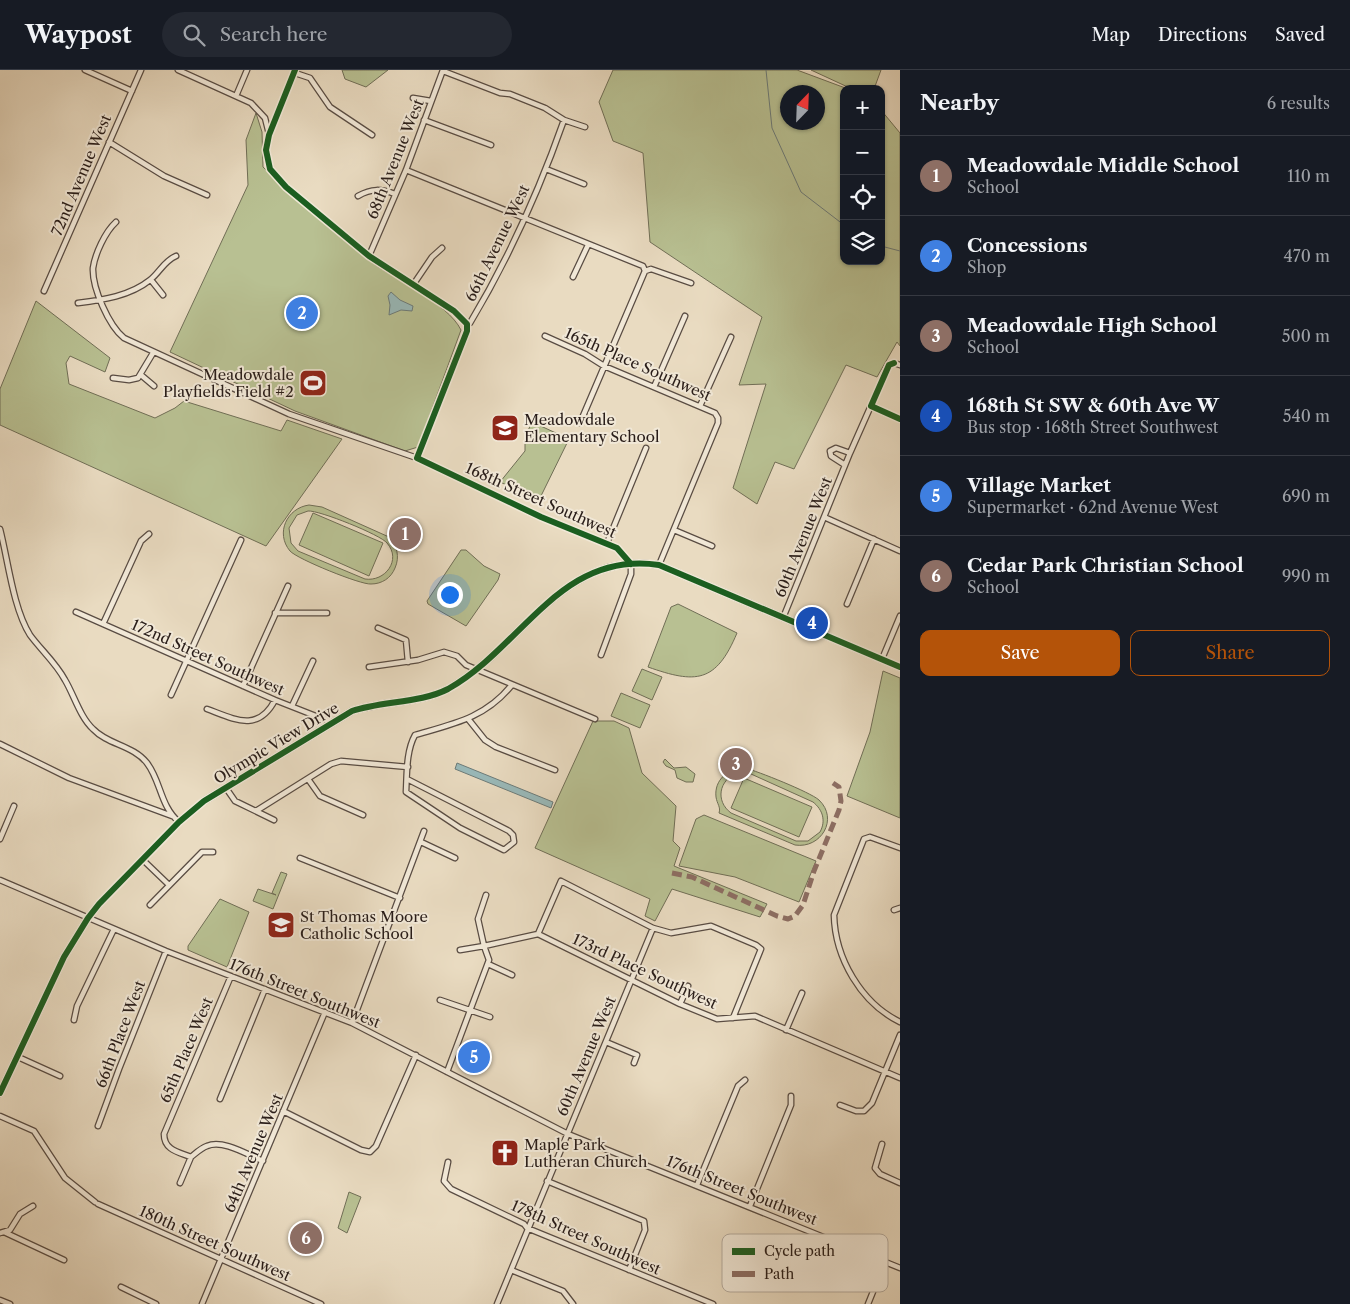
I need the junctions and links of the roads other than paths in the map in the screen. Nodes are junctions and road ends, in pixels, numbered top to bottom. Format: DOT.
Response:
graph roads {
  1 [pos="85,70"];
  2 [pos="141,70"];
  3 [pos="178,70"];
  4 [pos="247,70"];
  5 [pos="443,70"];
  6 [pos="295,72"];
  7 [pos="132,91"];
  8 [pos="236,96"];
  9 [pos="414,98"];
  10 [pos="431,101"];
  11 [pos="424,120"];
  12 [pos="564,120"];
  13 [pos="585,128"];
  14 [pos="372,135"];
  15 [pos="269,136"];
  16 [pos="109,142"];
  17 [pos="491,145"];
  18 [pos="546,169"];
  19 [pos="406,170"];
  20 [pos="584,184"];
  21 [pos="395,194"];
  22 [pos="208,195"];
  23 [pos="358,196"];
  24 [pos="525,219"];
  25 [pos="116,222"];
  26 [pos="588,245"];
  27 [pos="442,248"];
  28 [pos="176,256"];
  29 [pos="368,256"];
  30 [pos="645,271"];
  31 [pos="573,277"];
  32 [pos="151,280"];
  33 [pos="690,283"];
  34 [pos="413,285"];
  35 [pos="44,291"];
  36 [pos="163,295"];
  37 [pos="101,301"];
  38 [pos="78,303"];
  39 [pos="685,316"];
  40 [pos="466,324"];
  41 [pos="545,336"];
  42 [pos="731,337"];
  43 [pos="153,352"];
  44 [pos="900,365"];
  45 [pos="604,366"];
  46 [pos="142,375"];
  47 [pos="113,378"];
  48 [pos="154,386"];
  49 [pos="654,386"];
  50 [pos="700,406"];
  51 [pos="871,406"];
  52 [pos="900,419"];
  53 [pos="580,423"];
  54 [pos="646,448"];
  55 [pos="850,453"];
  56 [pos="417,458"];
  57 [pos="845,465"];
  58 [pos="824,517"];
  59 [pos="0,529"];
  60 [pos="674,530"];
  61 [pos="149,534"];
  62 [pos="874,539"];
  63 [pos="241,540"];
  64 [pos="607,543"];
  65 [pos="712,546"];
  66 [pos="900,551"];
  67 [pos="631,564"];
  68 [pos="659,565"];
  69 [pos="288,586"];
  70 [pos="847,604"];
  71 [pos="76,612"];
  72 [pos="275,613"];
  73 [pos="327,613"];
  74 [pos="900,616"];
  75 [pos="783,618"];
  76 [pos="104,624"];
  77 [pos="378,628"];
  78 [pos="602,655"];
  79 [pos="882,659"];
  80 [pos="186,661"];
  81 [pos="313,661"];
  82 [pos="408,662"];
  83 [pos="369,667"];
  84 [pos="900,667"];
  85 [pos="478,668"];
  86 [pos="243,686"];
  87 [pos="512,686"];
  88 [pos="171,695"];
  89 [pos="275,700"];
  90 [pos="292,706"];
  91 [pos="207,709"];
  92 [pos="595,719"];
  93 [pos="469,720"];
  94 [pos="332,722"];
  95 [pos="0,744"];
  96 [pos="408,767"];
  97 [pos="555,770"];
  98 [pos="308,779"];
  99 [pos="407,780"];
  100 [pos="226,788"];
  101 [pos="14,806"];
  102 [pos="256,811"];
  103 [pos="363,815"];
  104 [pos="172,816"];
  105 [pos="274,820"];
  106 [pos="179,822"];
  107 [pos="424,831"];
  108 [pos="0,839"];
  109 [pos="421,842"];
  110 [pos="900,848"];
  111 [pos="214,852"];
  112 [pos="300,858"];
  113 [pos="454,858"];
  114 [pos="143,860"];
  115 [pos="0,880"];
  116 [pos="168,884"];
  117 [pos="486,895"];
  118 [pos="400,898"];
  119 [pos="150,905"];
  120 [pos="88,918"];
  121 [pos="695,922"];
  122 [pos="653,928"];
  123 [pos="696,928"];
  124 [pos="114,929"];
  125 [pos="538,934"];
  126 [pos="484,946"];
  127 [pos="460,950"];
  128 [pos="166,951"];
  129 [pos="488,964"];
  130 [pos="512,975"];
  131 [pos="231,976"];
  132 [pos="631,980"];
  133 [pos="688,986"];
  134 [pos="265,989"];
  135 [pos="802,993"];
  136 [pos="440,1000"];
  137 [pos="680,1004"];
  138 [pos="469,1009"];
  139 [pos="325,1012"];
  140 [pos="490,1017"];
  141 [pos="733,1018"];
  142 [pos="74,1020"];
  143 [pos="900,1022"];
  144 [pos="352,1023"];
  145 [pos="786,1030"];
  146 [pos="900,1035"];
  147 [pos="606,1042"];
  148 [pos="416,1055"];
  149 [pos="18,1057"];
  150 [pos="634,1063"];
  151 [pos="447,1072"];
  152 [pos="885,1072"];
  153 [pos="60,1076"];
  154 [pos="900,1078"];
  155 [pos="745,1080"];
  156 [pos="0,1093"];
  157 [pos="791,1096"];
  158 [pos="220,1099"];
  159 [pos="840,1105"];
  160 [pos="284,1111"];
  161 [pos="0,1116"];
  162 [pos="98,1126"];
  163 [pos="568,1134"];
  164 [pos="882,1144"];
  165 [pos="191,1157"];
  166 [pos="263,1161"];
  167 [pos="448,1162"];
  168 [pos="547,1181"];
  169 [pos="180,1183"];
  170 [pos="900,1183"];
  171 [pos="697,1185"];
  172 [pos="33,1206"];
  173 [pos="750,1206"];
  174 [pos="527,1228"];
  175 [pos="2,1233"];
  176 [pos="818,1234"];
  177 [pos="64,1260"];
  178 [pos="221,1260"];
  179 [pos="888,1263"];
  180 [pos="900,1268"];
  181 [pos="511,1270"];
  182 [pos="628,1270"];
  183 [pos="122,1287"];
  184 [pos="873,1292"];
  185 [pos="0,1300"];
  186 [pos="310,1302"];
  187 [pos="10,1304"];
  188 [pos="156,1304"];
  189 [pos="202,1304"];
  190 [pos="321,1304"];
  191 [pos="497,1304"];
  192 [pos="573,1304"];
  193 [pos="713,1304"];
  194 [pos="868,1304"];
  1 -- 7 [label="street"];
  2 -- 7 [label="street, 72nd Avenue West"];
  3 -- 8 [label="street"];
  4 -- 8 [label="street"];
  5 -- 10 [label="street, 68th Avenue West"];
  5 -- 12 [label="street"];
  6 -- 14 [label="street"];
  6 -- 15 [label="street"];
  7 -- 16 [label="street, 72nd Avenue West"];
  8 -- 15 [label="street"];
  9 -- 10 [label="street"];
  10 -- 11 [label="street, 68th Avenue West"];
  11 -- 17 [label="street"];
  11 -- 19 [label="street, 68th Avenue West"];
  12 -- 13 [label="street"];
  12 -- 18 [label="street, 66th Avenue West"];
  15 -- 29 [label="street"];
  16 -- 22 [label="street"];
  16 -- 35 [label="street, 72nd Avenue West"];
  18 -- 20 [label="street"];
  18 -- 24 [label="street, 66th Avenue West"];
  19 -- 21 [label="street, 68th Avenue West"];
  19 -- 24 [label="street"];
  21 -- 23 [label="street"];
  21 -- 29 [label="street, 68th Avenue West"];
  24 -- 26 [label="street"];
  24 -- 40 [label="street, 66th Avenue West"];
  25 -- 37 [label="street, 168th Street Southwest"];
  26 -- 30 [label="street"];
  26 -- 31 [label="street"];
  27 -- 34 [label="street"];
  28 -- 32 [label="street"];
  29 -- 34 [label="street"];
  30 -- 33 [label="street"];
  30 -- 45 [label="street"];
  32 -- 36 [label="street"];
  32 -- 37 [label="street"];
  34 -- 40 [label="street"];
  37 -- 38 [label="street"];
  37 -- 43 [label="street, 168th Street Southwest"];
  39 -- 49 [label="street"];
  40 -- 56 [label="street, 66th Avenue West"];
  41 -- 45 [label="street, 165th Place Southwest"];
  42 -- 50 [label="street"];
  43 -- 46 [label="street"];
  43 -- 56 [label="street, 168th Street Southwest"];
  44 -- 51 [label="street, 60th Avenue West"];
  45 -- 49 [label="street, 165th Place Southwest"];
  45 -- 53 [label="street"];
  46 -- 47 [label="street"];
  46 -- 48 [label="street"];
  49 -- 50 [label="street, 165th Place Southwest"];
  50 -- 60 [label="street, 165th Place Southwest"];
  51 -- 52 [label="street"];
  51 -- 55 [label="street, 60th Avenue West"];
  54 -- 64 [label="street"];
  55 -- 57 [label="street, 60th Avenue West"];
  55 -- 57 [label="street, 60th Avenue West"];
  56 -- 64 [label="street, 168th Street Southwest"];
  57 -- 58 [label="street, 60th Avenue West"];
  58 -- 62 [label="street"];
  58 -- 75 [label="street, 60th Avenue West"];
  59 -- 104 [label="street"];
  60 -- 65 [label="street"];
  60 -- 68 [label="street"];
  61 -- 76 [label="street"];
  62 -- 66 [label="street"];
  62 -- 70 [label="street"];
  63 -- 80 [label="street"];
  64 -- 67 [label="street, 168th Street Southwest"];
  67 -- 68 [label="main road"];
  67 -- 78 [label="street"];
  67 -- 85 [label="main road, Olympic View Drive"];
  68 -- 75 [label="main road"];
  69 -- 72 [label="street"];
  71 -- 76 [label="street, 172nd Street Southwest"];
  72 -- 73 [label="street"];
  72 -- 86 [label="street"];
  74 -- 79 [label="street"];
  75 -- 79 [label="main road"];
  76 -- 80 [label="street, 172nd Street Southwest"];
  77 -- 82 [label="street"];
  79 -- 84 [label="main road"];
  80 -- 86 [label="street, 172nd Street Southwest"];
  80 -- 88 [label="street"];
  81 -- 90 [label="street"];
  82 -- 83 [label="street"];
  82 -- 85 [label="street"];
  85 -- 87 [label="street"];
  85 -- 94 [label="main road, Olympic View Drive"];
  86 -- 89 [label="street, 172nd Street Southwest"];
  87 -- 92 [label="street"];
  87 -- 93 [label="street"];
  89 -- 90 [label="street, 172nd Street Southwest"];
  89 -- 91 [label="street"];
  90 -- 94 [label="street, 172nd Street Southwest"];
  93 -- 96 [label="street"];
  93 -- 97 [label="street"];
  94 -- 100 [label="main road, Olympic View Drive"];
  95 -- 104 [label="street"];
  96 -- 98 [label="street"];
  96 -- 99 [label="street"];
  98 -- 102 [label="street"];
  98 -- 103 [label="street"];
  99 -- 99 [label="street"];
  100 -- 102 [label="street"];
  100 -- 106 [label="main road, Olympic View Drive"];
  101 -- 108 [label="street"];
  102 -- 105 [label="street"];
  104 -- 106 [label="street"];
  106 -- 114 [label="main road, Olympic View Drive"];
  107 -- 109 [label="street"];
  109 -- 113 [label="street"];
  109 -- 118 [label="street"];
  110 -- 143 [label="street"];
  111 -- 116 [label="street"];
  112 -- 118 [label="street"];
  114 -- 116 [label="street"];
  114 -- 120 [label="main road, Olympic View Drive"];
  115 -- 120 [label="street, 176th Street Southwest"];
  116 -- 119 [label="street"];
  117 -- 126 [label="street"];
  118 -- 144 [label="street"];
  120 -- 124 [label="street, 176th Street Southwest"];
  120 -- 149 [label="main road, Olympic View Drive"];
  121 -- 123 [label="street"];
  122 -- 123 [label="street"];
  122 -- 125 [label="street"];
  122 -- 132 [label="street, 60th Avenue West"];
  123 -- 141 [label="street"];
  124 -- 128 [label="street, 176th Street Southwest"];
  124 -- 142 [label="street"];
  125 -- 126 [label="street"];
  125 -- 132 [label="street, 173rd Place Southwest"];
  126 -- 127 [label="street"];
  126 -- 129 [label="street"];
  128 -- 131 [label="street, 176th Street Southwest"];
  128 -- 162 [label="street, 66th Place West"];
  129 -- 130 [label="street"];
  129 -- 138 [label="street"];
  131 -- 134 [label="street, 176th Street Southwest"];
  131 -- 165 [label="street, 65th Place West"];
  132 -- 137 [label="street, 173rd Place Southwest"];
  132 -- 147 [label="street, 60th Avenue West"];
  133 -- 137 [label="street"];
  134 -- 139 [label="street, 176th Street Southwest"];
  134 -- 158 [label="street"];
  135 -- 145 [label="street"];
  136 -- 138 [label="street"];
  137 -- 141 [label="street, 173rd Place Southwest"];
  138 -- 140 [label="street"];
  138 -- 151 [label="street"];
  139 -- 144 [label="street, 176th Street Southwest"];
  139 -- 160 [label="street, 64th Avenue West"];
  141 -- 145 [label="street, 173rd Place Southwest"];
  144 -- 148 [label="street, 176th Street Southwest"];
  145 -- 152 [label="street, 173rd Place Southwest"];
  146 -- 152 [label="street"];
  147 -- 150 [label="street"];
  147 -- 163 [label="street, 60th Avenue West"];
  148 -- 151 [label="street, 176th Street Southwest"];
  148 -- 160 [label="street"];
  149 -- 153 [label="street"];
  149 -- 156 [label="main road, Olympic View Drive"];
  151 -- 163 [label="street, 176th Street Southwest"];
  152 -- 154 [label="street, 173rd Place Southwest"];
  152 -- 159 [label="street"];
  155 -- 171 [label="street"];
  157 -- 173 [label="street"];
  160 -- 166 [label="street, 64th Avenue West"];
  161 -- 178 [label="street, 180th Street Southwest"];
  163 -- 168 [label="street, 60th Avenue West"];
  163 -- 171 [label="street, 176th Street Southwest"];
  164 -- 170 [label="street"];
  165 -- 166 [label="street"];
  165 -- 169 [label="street"];
  166 -- 178 [label="street, 64th Avenue West"];
  167 -- 174 [label="street, 178th Street Southwest"];
  168 -- 174 [label="street, 60th Avenue West"];
  168 -- 182 [label="street"];
  171 -- 173 [label="street, 176th Street Southwest"];
  172 -- 175 [label="street"];
  173 -- 176 [label="street, 176th Street Southwest"];
  174 -- 181 [label="street, 60th Avenue West"];
  174 -- 182 [label="street, 178th Street Southwest"];
  175 -- 177 [label="street"];
  178 -- 186 [label="street, 180th Street Southwest"];
  178 -- 189 [label="street, 64th Avenue West"];
  179 -- 180 [label="street, 176th Street Southwest"];
  181 -- 191 [label="street, 60th Avenue West"];
  181 -- 192 [label="street"];
  182 -- 193 [label="street, 178th Street Southwest"];
  183 -- 188 [label="street"];
  184 -- 194 [label="street"];
  185 -- 187 [label="street"];
  186 -- 190 [label="street, 180th Street Southwest"];
}
